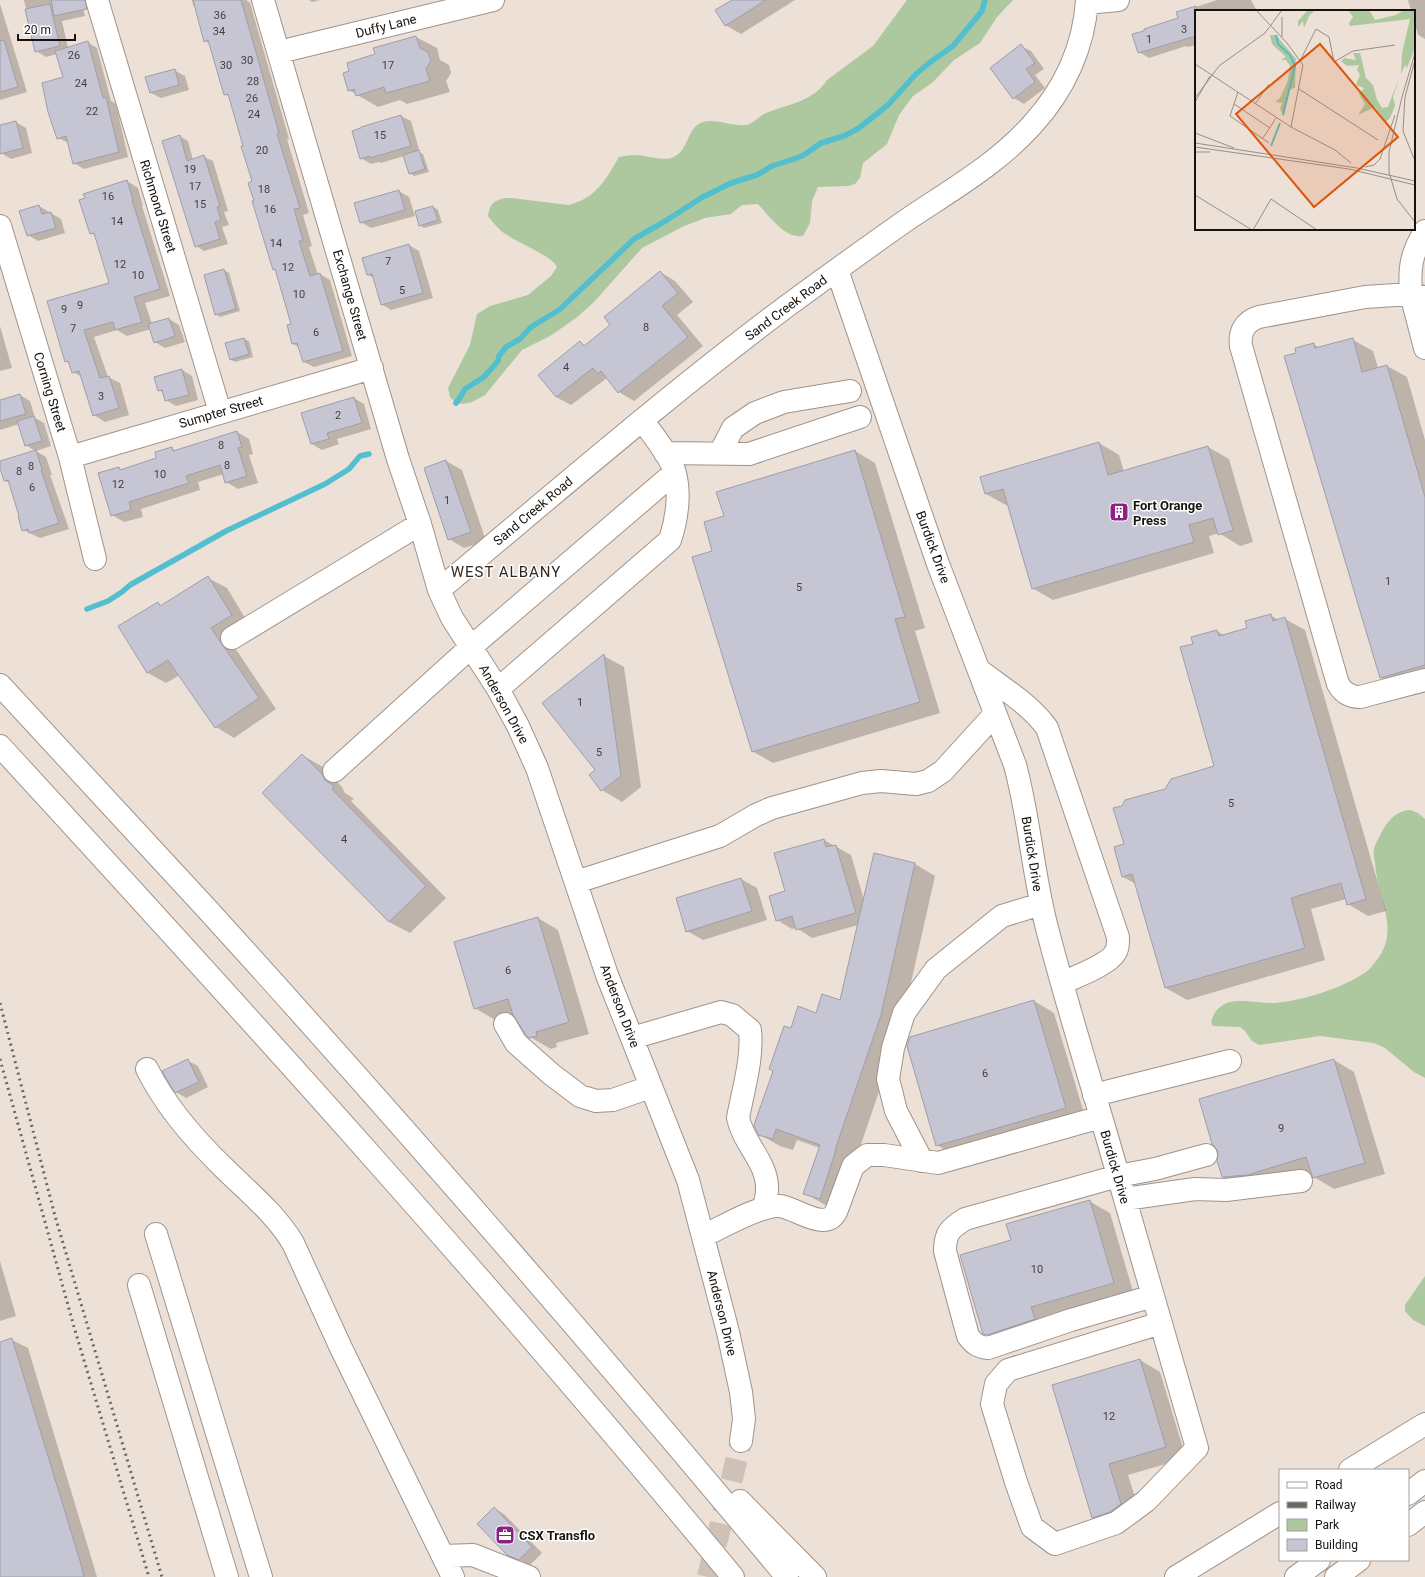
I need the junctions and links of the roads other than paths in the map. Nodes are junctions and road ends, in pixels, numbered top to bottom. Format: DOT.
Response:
graph roads {
  1 [pos="97,0"];
  2 [pos="263,0"];
  3 [pos="493,0"];
  4 [pos="1118,0"];
  5 [pos="1087,2"];
  6 [pos="279,52"];
  7 [pos="0,226"];
  8 [pos="1425,231"];
  9 [pos="837,270"];
  10 [pos="1418,296"];
  11 [pos="1425,348"];
  12 [pos="372,368"];
  13 [pos="850,391"];
  14 [pos="220,412"];
  15 [pos="860,417"];
  16 [pos="642,420"];
  17 [pos="665,453"];
  18 [pos="720,453"];
  19 [pos="70,457"];
  20 [pos="674,473"];
  21 [pos="420,524"];
  22 [pos="95,559"];
  23 [pos="439,590"];
  24 [pos="232,638"];
  25 [pos="471,648"];
  26 [pos="979,670"];
  27 [pos="1425,680"];
  28 [pos="0,685"];
  29 [pos="498,689"];
  30 [pos="995,714"];
  31 [pos="0,746"];
  32 [pos="334,771"];
  33 [pos="576,882"];
  34 [pos="1041,904"];
  35 [pos="1062,983"];
  36 [pos="505,1024"];
  37 [pos="632,1038"];
  38 [pos="1230,1061"];
  39 [pos="146,1069"];
  40 [pos="650,1087"];
  41 [pos="1094,1095"];
  42 [pos="1101,1117"];
  43 [pos="1206,1155"];
  44 [pos="922,1161"];
  45 [pos="1118,1176"];
  46 [pos="1301,1181"];
  47 [pos="1125,1199"];
  48 [pos="764,1208"];
  49 [pos="156,1234"];
  50 [pos="703,1236"];
  51 [pos="138,1285"];
  52 [pos="1153,1296"];
  53 [pos="1161,1323"];
  54 [pos="620,1380"];
  55 [pos="1425,1424"];
  56 [pos="741,1441"];
  57 [pos="1352,1469"];
  58 [pos="1425,1481"];
  59 [pos="1409,1493"];
  60 [pos="1425,1512"];
  61 [pos="1279,1514"];
  62 [pos="1409,1524"];
  63 [pos="443,1556"];
  64 [pos="1318,1561"];
  65 [pos="1358,1561"];
  66 [pos="227,1577"];
  67 [pos="261,1577"];
  68 [pos="453,1577"];
  69 [pos="529,1577"];
  70 [pos="733,1577"];
  71 [pos="787,1577"];
  72 [pos="815,1577"];
  73 [pos="1176,1577"];
  74 [pos="1296,1577"];
  75 [pos="1336,1577"];
  1 -- 14 [label="main road, Richmond Street"];
  2 -- 6 [label="main road, Exchange Street"];
  3 -- 6 [label="main road, Duffy Lane"];
  4 -- 5 [label="main road"];
  5 -- 9 [label="main road, Sand Creek Road"];
  6 -- 12 [label="main road, Exchange Street"];
  7 -- 19 [label="main road, Corning Street"];
  8 -- 10 [label="main road"];
  9 -- 16 [label="main road, Sand Creek Road"];
  9 -- 26 [label="main road, Burdick Drive"];
  10 -- 11 [label="main road"];
  10 -- 27 [label="main road"];
  12 -- 14 [label="main road, Sumpter Street"];
  12 -- 21 [label="main road, Exchange Street"];
  13 -- 18 [label="main road"];
  14 -- 19 [label="main road, Sumpter Street"];
  15 -- 18 [label="main road"];
  16 -- 17 [label="main road"];
  16 -- 23 [label="main road, Sand Creek Road"];
  17 -- 18 [label="main road"];
  17 -- 20 [label="main road"];
  19 -- 22 [label="main road, Corning Street"];
  20 -- 25 [label="main road"];
  20 -- 29 [label="main road"];
  21 -- 23 [label="main road, Exchange Street"];
  21 -- 24 [label="main road"];
  23 -- 25 [label="main road, Anderson Drive"];
  25 -- 29 [label="main road, Anderson Drive"];
  25 -- 32 [label="main road"];
  26 -- 30 [label="main road, Burdick Drive"];
  26 -- 35 [label="main road"];
  28 -- 54 [label="main road"];
  29 -- 33 [label="main road, Anderson Drive"];
  30 -- 33 [label="main road"];
  30 -- 34 [label="main road, Burdick Drive"];
  31 -- 70 [label="main road"];
  33 -- 37 [label="main road, Anderson Drive"];
  34 -- 35 [label="main road, Burdick Drive"];
  34 -- 44 [label="main road"];
  35 -- 41 [label="main road, Burdick Drive"];
  36 -- 40 [label="main road"];
  37 -- 40 [label="main road, Anderson Drive"];
  37 -- 48 [label="main road"];
  38 -- 41 [label="main road"];
  39 -- 63 [label="main road"];
  40 -- 50 [label="main road, Anderson Drive"];
  41 -- 42 [label="main road, Burdick Drive"];
  42 -- 44 [label="main road"];
  42 -- 45 [label="main road, Burdick Drive"];
  43 -- 45 [label="main road"];
  44 -- 48 [label="main road"];
  45 -- 47 [label="main road, Burdick Drive"];
  45 -- 52 [label="main road"];
  46 -- 47 [label="main road"];
  47 -- 52 [label="main road, Burdick Drive"];
  48 -- 50 [label="main road"];
  49 -- 67 [label="main road"];
  50 -- 56 [label="main road, Anderson Drive"];
  51 -- 66 [label="main road"];
  52 -- 53 [label="main road, Burdick Drive"];
  53 -- 53 [label="main road, Burdick Drive"];
  54 -- 71 [label="main road"];
  54 -- 72 [label="main road"];
  55 -- 57 [label="main road"];
  58 -- 59 [label="main road"];
  60 -- 62 [label="main road"];
  61 -- 73 [label="main road"];
  63 -- 68 [label="main road"];
  63 -- 69 [label="main road"];
  64 -- 74 [label="main road"];
  65 -- 75 [label="main road"];
}
